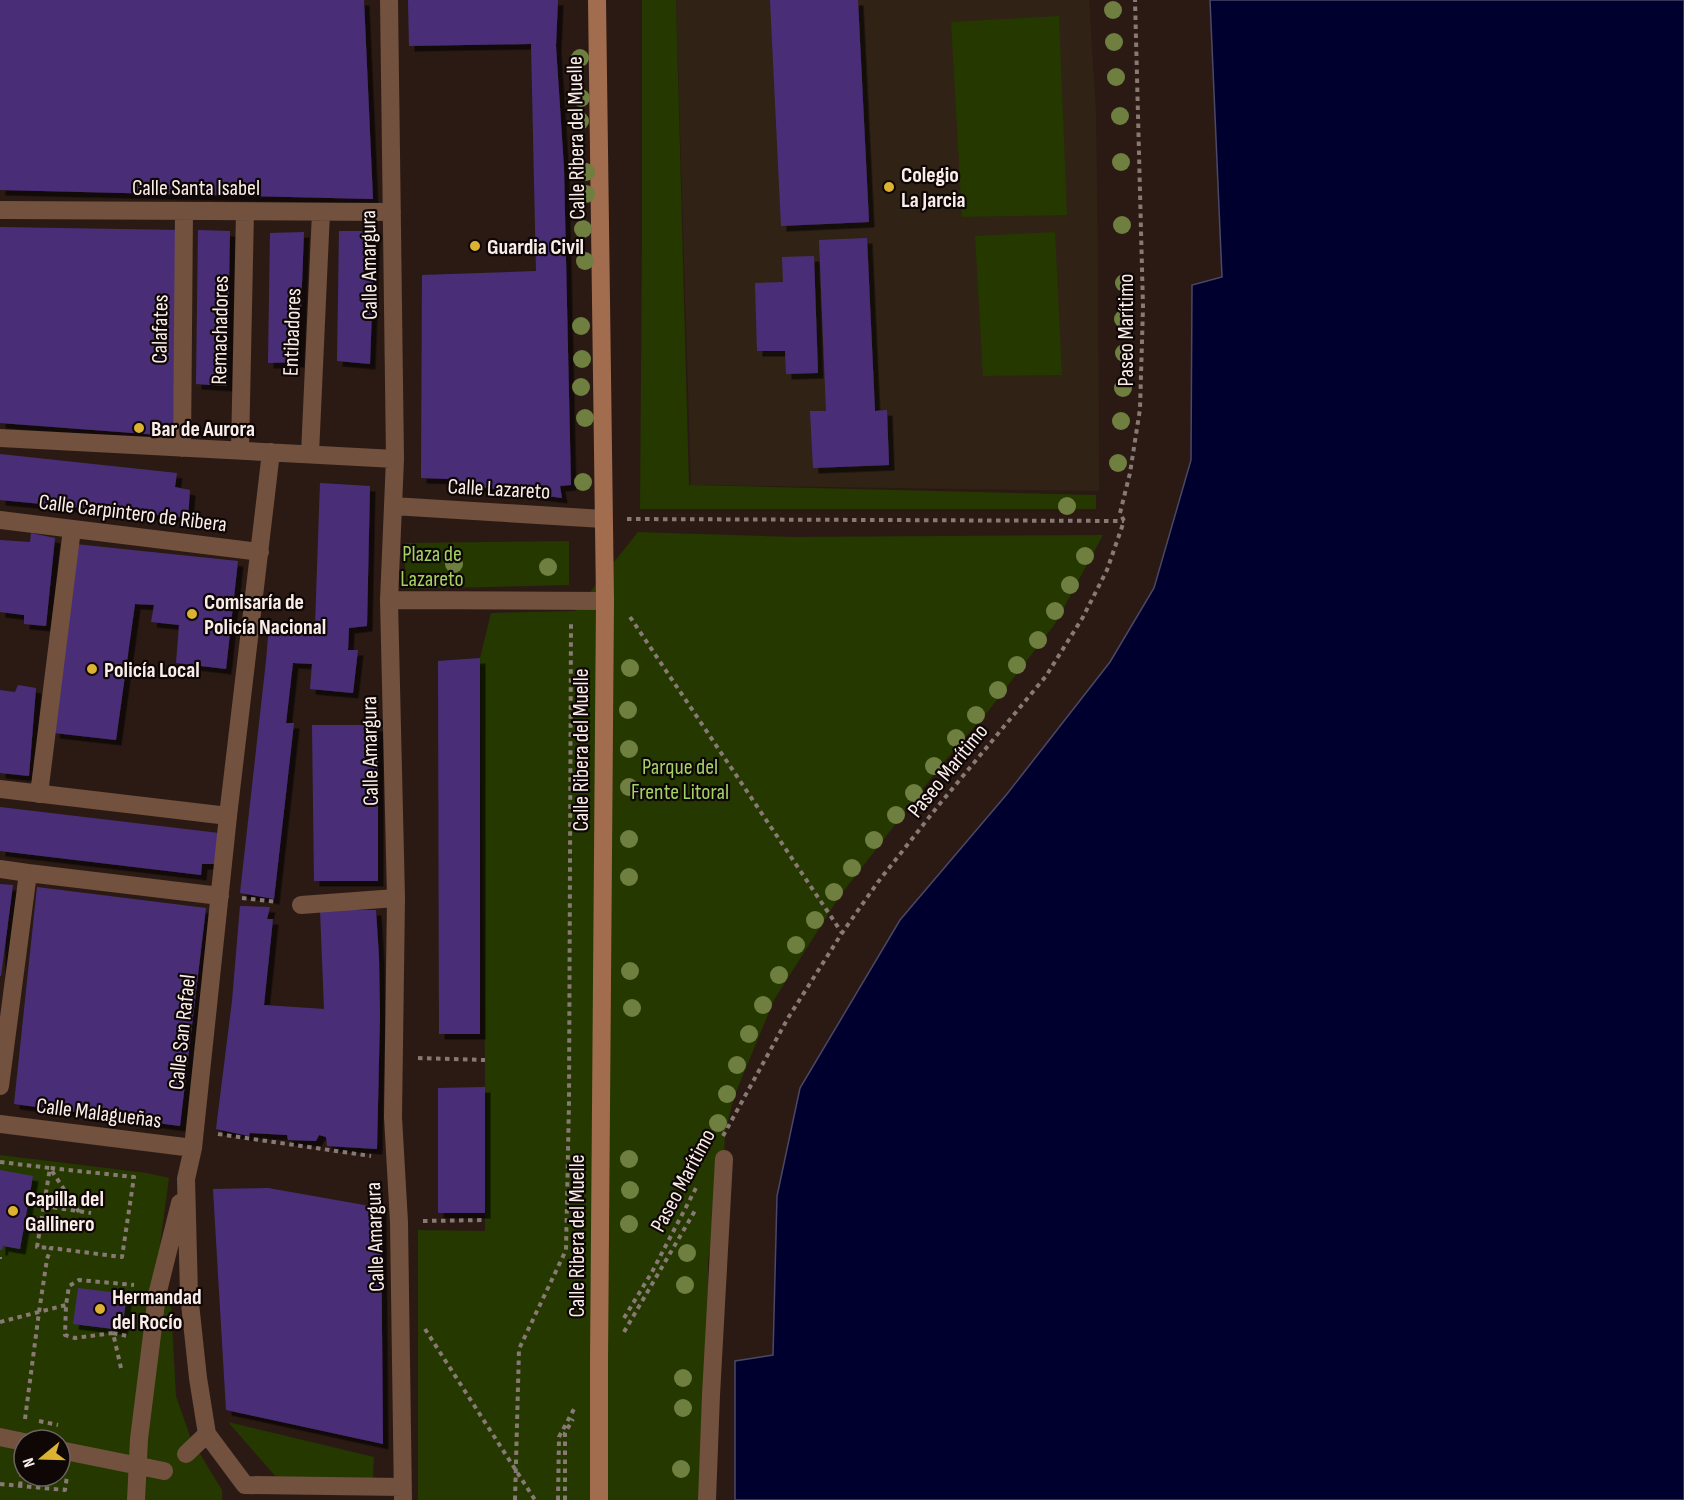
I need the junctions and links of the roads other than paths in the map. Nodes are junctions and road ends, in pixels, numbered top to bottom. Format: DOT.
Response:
graph roads {
  1 [pos="389,0"];
  2 [pos="597,0"];
  3 [pos="0,210"];
  4 [pos="184,212"];
  5 [pos="245,212"];
  6 [pos="321,212"];
  7 [pos="392,212"];
  8 [pos="0,438"];
  9 [pos="182,448"];
  10 [pos="240,450"];
  11 [pos="271,452"];
  12 [pos="310,454"];
  13 [pos="395,459"];
  14 [pos="393,506"];
  15 [pos="603,519"];
  16 [pos="0,520"];
  17 [pos="72,529"];
  18 [pos="260,552"];
  19 [pos="389,600"];
  20 [pos="605,601"];
  21 [pos="0,789"];
  22 [pos="39,794"];
  23 [pos="228,816"];
  24 [pos="0,869"];
  25 [pos="28,873"];
  26 [pos="220,896"];
  27 [pos="396,898"];
  28 [pos="301,904"];
  29 [pos="0,1086"];
  30 [pos="0,1124"];
  31 [pos="193,1148"];
  32 [pos="722,1151"];
  33 [pos="186,1179"];
  34 [pos="207,1434"];
  35 [pos="72,1452"];
  36 [pos="186,1454"];
  37 [pos="138,1466"];
  38 [pos="164,1471"];
  39 [pos="245,1492"];
  40 [pos="403,1493"];
  41 [pos="136,1500"];
  42 [pos="599,1500"];
  43 [pos="707,1500"];
  1 -- 7 [label="street, Calle Amargura"];
  2 -- 15 [label="street, Calle Ribera del Muelle"];
  3 -- 4 [label="street, Calle Santa Isabel"];
  4 -- 5 [label="street, Calle Santa Isabel"];
  4 -- 9 [label="street, Calafates"];
  5 -- 6 [label="street, Calle Santa Isabel"];
  5 -- 10 [label="street, Remachadores"];
  6 -- 7 [label="street, Calle Santa Isabel"];
  6 -- 12 [label="street, Entibadores"];
  7 -- 13 [label="street, Calle Amargura"];
  8 -- 9 [label="street"];
  9 -- 10 [label="street"];
  10 -- 11 [label="street"];
  11 -- 12 [label="street"];
  11 -- 18 [label="street, Calle San Rafael"];
  12 -- 13 [label="street"];
  13 -- 14 [label="street, Calle Amargura"];
  14 -- 15 [label="street, Calle Lazareto"];
  14 -- 19 [label="street, Calle Amargura"];
  15 -- 20 [label="street, Calle Ribera del Muelle"];
  16 -- 17 [label="street, Calle Carpintero de Ribera"];
  17 -- 18 [label="street, Calle Carpintero de Ribera"];
  17 -- 22 [label="street"];
  18 -- 23 [label="street, Calle San Rafael"];
  19 -- 20 [label="street"];
  19 -- 27 [label="street, Calle Amargura"];
  20 -- 42 [label="street, Calle Ribera del Muelle"];
  21 -- 22 [label="street"];
  22 -- 23 [label="street"];
  23 -- 26 [label="street, Calle San Rafael"];
  24 -- 25 [label="street"];
  25 -- 26 [label="street"];
  25 -- 29 [label="street"];
  26 -- 31 [label="street, Calle San Rafael"];
  27 -- 28 [label="street"];
  27 -- 40 [label="street, Calle Amargura"];
  30 -- 31 [label="street, Calle Malagueñas"];
  31 -- 33 [label="street, Calle San Rafael"];
  32 -- 43 [label="street"];
  33 -- 34 [label="street, Calle San Rafael"];
  33 -- 37 [label="street"];
  34 -- 36 [label="street"];
  34 -- 39 [label="street, Calle San Rafael"];
  35 -- 37 [label="street"];
  37 -- 38 [label="street"];
  37 -- 41 [label="street"];
  39 -- 40 [label="street, Calle San Rafael"];
}
